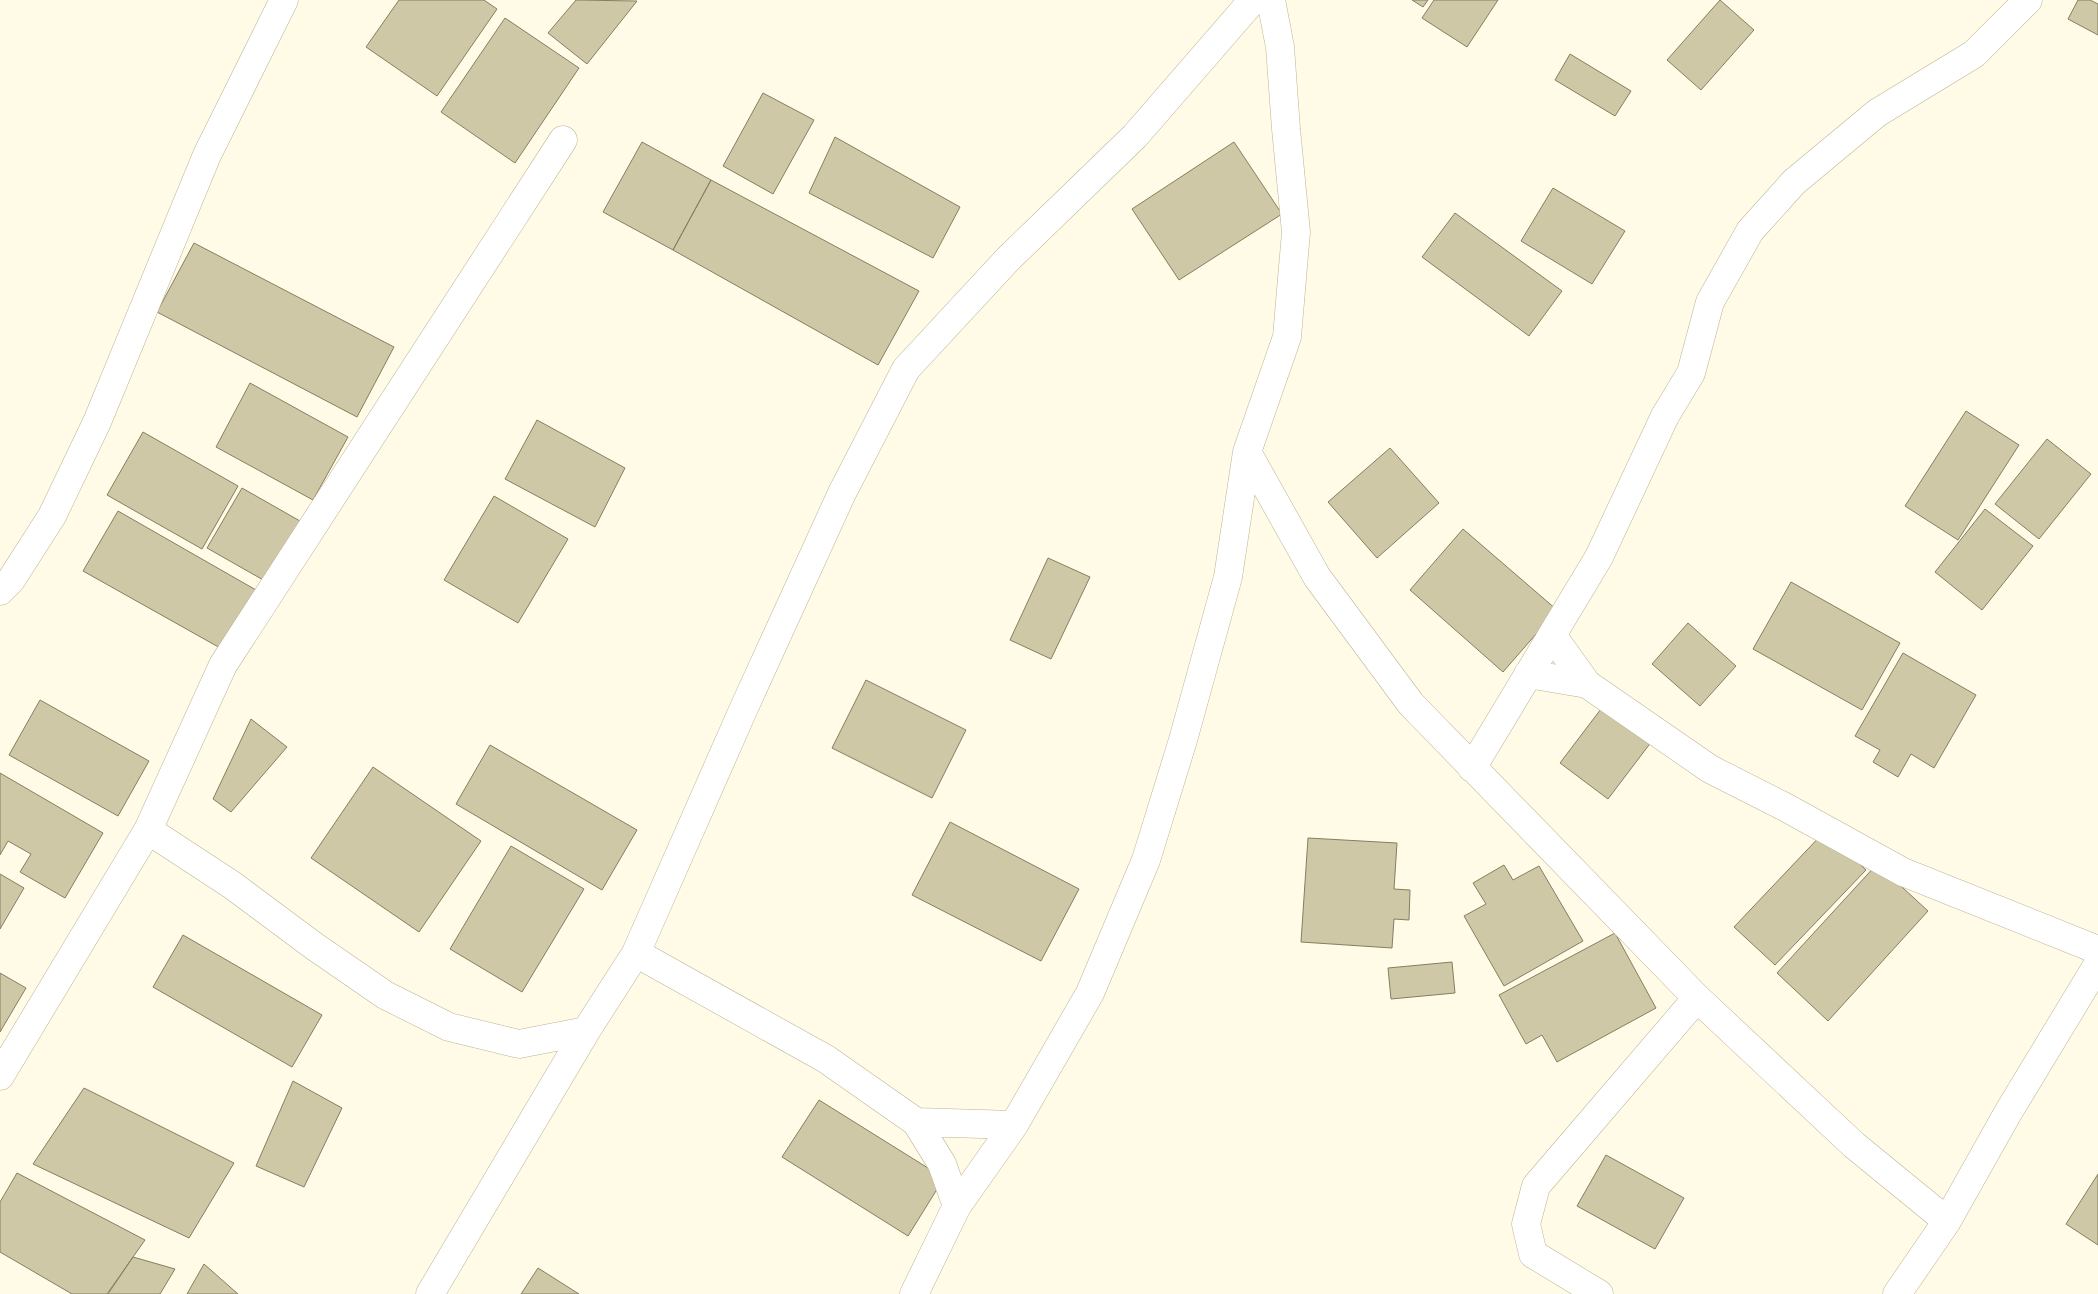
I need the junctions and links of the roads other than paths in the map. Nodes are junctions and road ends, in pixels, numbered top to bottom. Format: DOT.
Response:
graph roads {
  1 [pos="284,0"];
  2 [pos="1253,0"];
  3 [pos="1271,0"];
  4 [pos="2028,0"];
  5 [pos="563,140"];
  6 [pos="1247,452"];
  7 [pos="0,591"];
  8 [pos="1552,635"];
  9 [pos="1528,674"];
  10 [pos="1587,684"];
  11 [pos="1472,768"];
  12 [pos="148,830"];
  13 [pos="2098,950"];
  14 [pos="636,953"];
  15 [pos="2098,964"];
  16 [pos="1697,998"];
  17 [pos="586,1031"];
  18 [pos="0,1076"];
  19 [pos="916,1122"];
  20 [pos="1014,1125"];
  21 [pos="957,1206"];
  22 [pos="1947,1221"];
  23 [pos="430,1294"];
  24 [pos="914,1294"];
  25 [pos="1599,1294"];
  26 [pos="1897,1294"];
  1 -- 7 [label="street"];
  2 -- 14 [label="street"];
  3 -- 6 [label="street"];
  4 -- 8 [label="street"];
  5 -- 12 [label="street"];
  6 -- 11 [label="street"];
  6 -- 20 [label="street"];
  8 -- 9 [label="street"];
  8 -- 10 [label="street"];
  9 -- 10 [label="street"];
  9 -- 11 [label="street"];
  10 -- 13 [label="street"];
  11 -- 16 [label="street"];
  12 -- 17 [label="street"];
  12 -- 18 [label="street"];
  14 -- 17 [label="street"];
  14 -- 19 [label="street"];
  15 -- 22 [label="street"];
  16 -- 22 [label="street"];
  16 -- 25 [label="street"];
  17 -- 23 [label="street"];
  19 -- 20 [label="street"];
  19 -- 21 [label="street"];
  20 -- 21 [label="street"];
  21 -- 24 [label="street"];
  22 -- 26 [label="street"];
}
